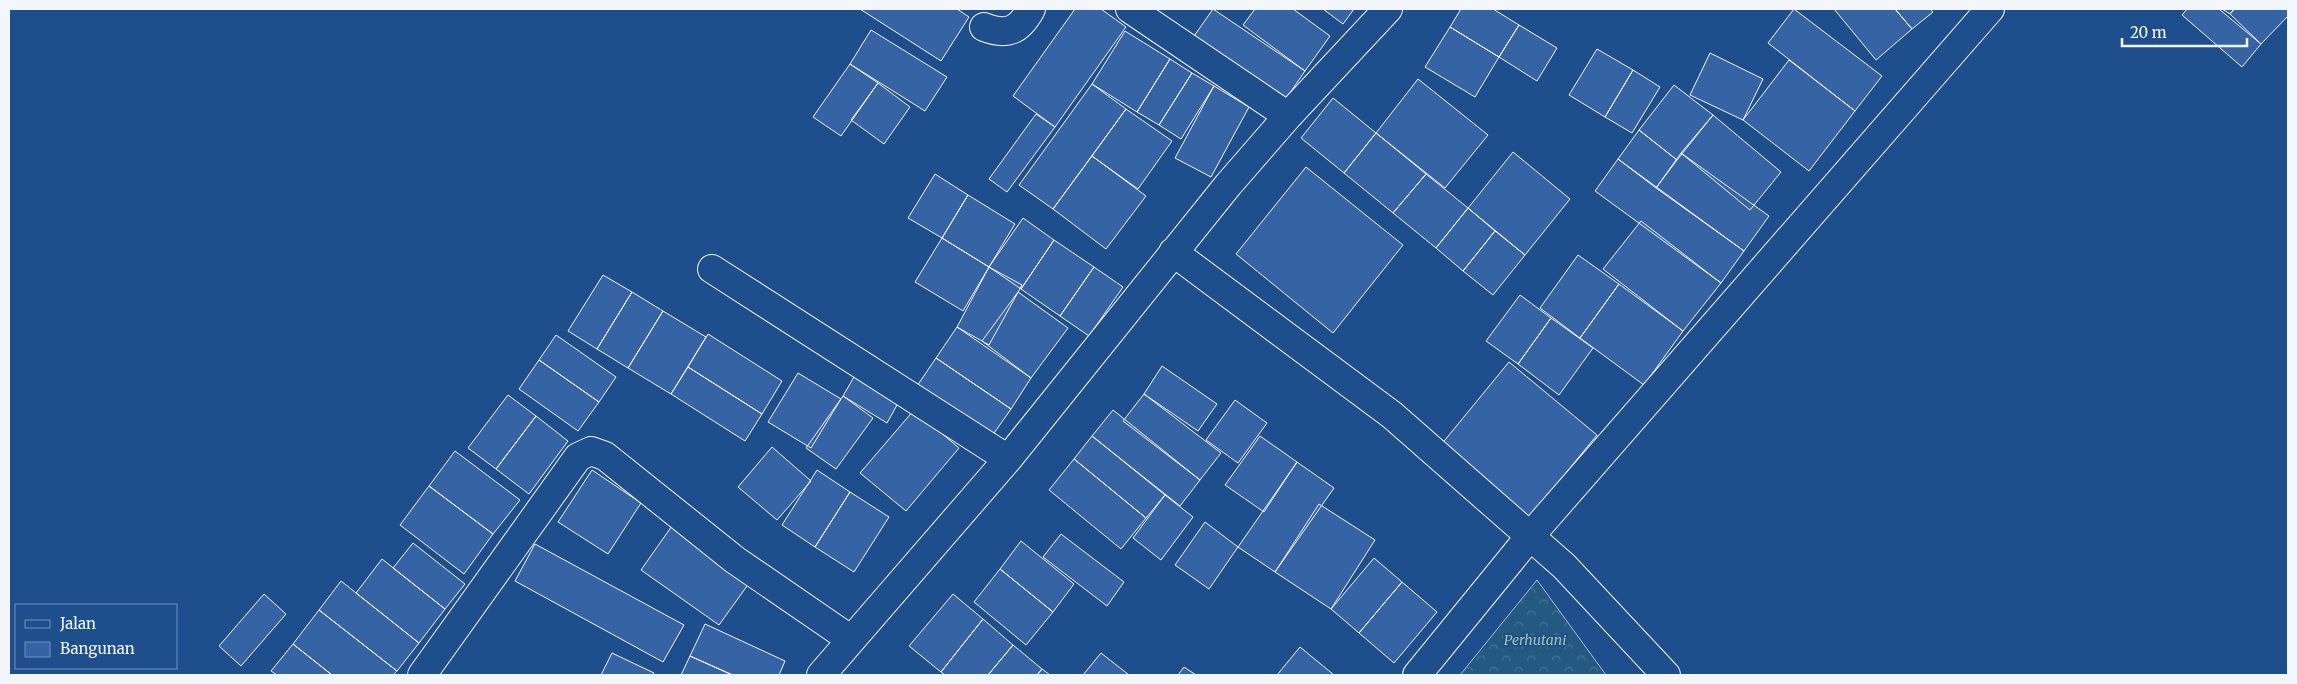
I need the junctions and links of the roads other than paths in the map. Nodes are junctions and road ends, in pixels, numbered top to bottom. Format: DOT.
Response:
graph roads {
  1 [pos="1031,9"];
  2 [pos="1130,9"];
  3 [pos="1388,9"];
  4 [pos="1990,9"];
  5 [pos="984,27"];
  6 [pos="1288,116"];
  7 [pos="1172,252"];
  8 [pos="712,269"];
  9 [pos="1008,459"];
  10 [pos="1531,535"];
  11 [pos="850,639"];
  12 [pos="422,675"];
  13 [pos="821,675"];
  14 [pos="1417,675"];
  15 [pos="1666,675"];
  1 -- 5 [label="street"];
  2 -- 6 [label="street"];
  3 -- 6 [label="street"];
  4 -- 10 [label="street"];
  6 -- 7 [label="street"];
  7 -- 9 [label="street"];
  7 -- 10 [label="street"];
  8 -- 9 [label="street"];
  9 -- 11 [label="street"];
  10 -- 14 [label="street"];
  10 -- 15 [label="street"];
  11 -- 12 [label="street"];
  11 -- 13 [label="street"];
}
